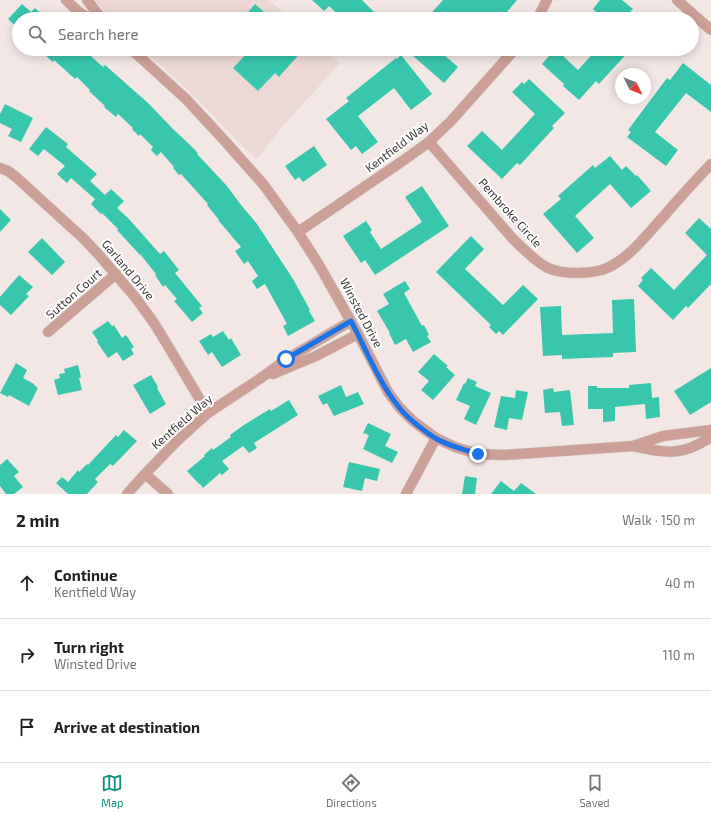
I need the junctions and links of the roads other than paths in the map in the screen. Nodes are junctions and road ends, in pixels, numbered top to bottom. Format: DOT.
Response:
graph roads {
  1 [pos="66,0"];
  2 [pos="86,0"];
  3 [pos="547,0"];
  4 [pos="677,0"];
  5 [pos="79,12"];
  6 [pos="96,12"];
  7 [pos="541,12"];
  8 [pos="691,12"];
  9 [pos="699,19"];
  10 [pos="711,30"];
  11 [pos="139,56"];
  12 [pos="509,56"];
  13 [pos="429,142"];
  14 [pos="711,164"];
  15 [pos="0,168"];
  16 [pos="298,232"];
  17 [pos="116,274"];
  18 [pos="351,321"];
  19 [pos="48,332"];
  20 [pos="358,334"];
  21 [pos="261,378"];
  22 [pos="208,413"];
  23 [pos="711,430"];
  24 [pos="436,438"];
  25 [pos="711,438"];
  26 [pos="633,446"];
  27 [pos="145,474"];
  28 [pos="127,494"];
  29 [pos="168,494"];
  30 [pos="406,494"];
  1 -- 5 [label="street"];
  2 -- 6 [label="street"];
  3 -- 7 [label="street"];
  4 -- 8 [label="street"];
  9 -- 10 [label="street"];
  11 -- 16 [label="street, Winsted Drive"];
  12 -- 13 [label="street, Kentfield Way"];
  13 -- 14 [label="street, Pembroke Circle"];
  13 -- 16 [label="street, Kentfield Way"];
  15 -- 17 [label="street, Garland Drive"];
  16 -- 18 [label="street, Winsted Drive"];
  17 -- 19 [label="street, Sutton Court"];
  17 -- 22 [label="street, Garland Drive"];
  18 -- 20 [label="street, Winsted Drive"];
  18 -- 21 [label="street, Kentfield Way"];
  20 -- 21 [label="street, Kentfield Way"];
  20 -- 24 [label="street, Winsted Drive"];
  21 -- 22 [label="street, Kentfield Way"];
  22 -- 27 [label="street, Kentfield Way"];
  23 -- 26 [label="street, Winsted Drive"];
  24 -- 26 [label="street, Winsted Drive"];
  24 -- 30 [label="street"];
  25 -- 26 [label="street, Winsted Drive"];
  27 -- 28 [label="street, Kentfield Way"];
  27 -- 29 [label="street"];
}
